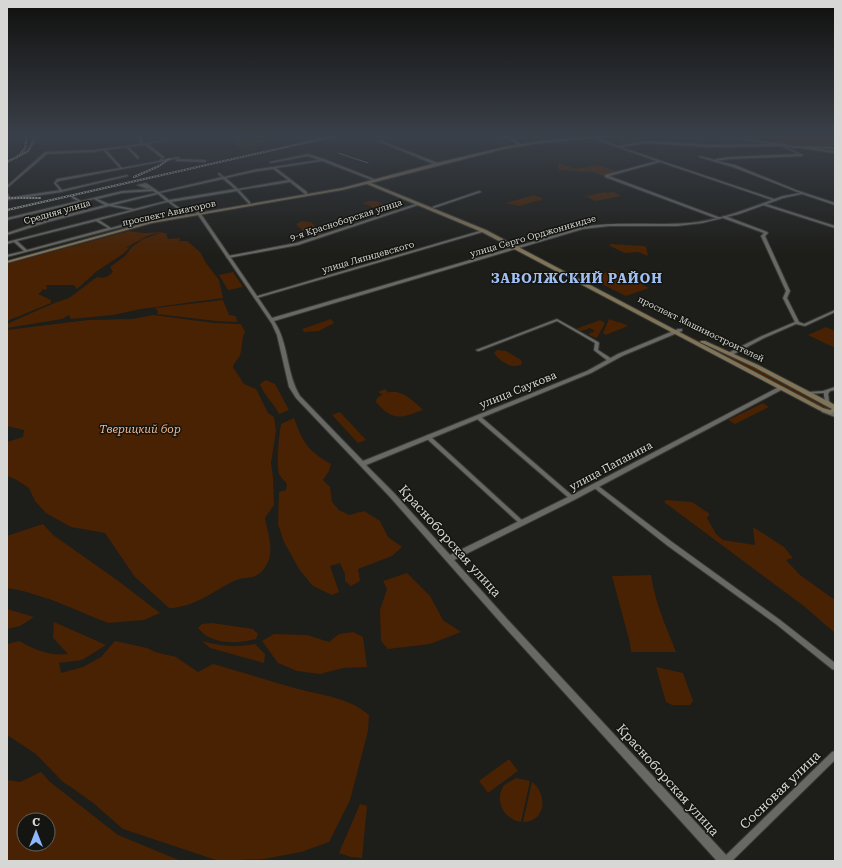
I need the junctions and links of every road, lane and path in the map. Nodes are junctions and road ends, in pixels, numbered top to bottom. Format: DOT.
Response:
graph roads {
  1 [pos="20,176"];
  2 [pos="82,176"];
  3 [pos="127,176"];
  4 [pos="221,176"];
  5 [pos="238,176"];
  6 [pos="284,176"];
  7 [pos="357,176"];
  8 [pos="389,176"];
  9 [pos="608,176"];
  10 [pos="703,176"];
  11 [pos="758,176"];
  12 [pos="225,178"];
  13 [pos="290,181"];
  14 [pos="369,181"];
  15 [pos="7,187"];
  16 [pos="236,190"];
  17 [pos="61,191"];
  18 [pos="480,192"];
  19 [pos="158,193"];
  20 [pos="306,193"];
  21 [pos="803,193"];
  22 [pos="7,194"];
  23 [pos="73,197"];
  24 [pos="784,198"];
  25 [pos="7,199"];
  26 [pos="95,199"];
  27 [pos="776,200"];
  28 [pos="169,201"];
  29 [pos="81,202"];
  30 [pos="248,203"];
  31 [pos="420,204"];
  32 [pos="764,204"];
  33 [pos="835,204"];
  34 [pos="109,205"];
  35 [pos="433,207"];
  36 [pos="135,209"];
  37 [pos="35,213"];
  38 [pos="199,213"];
  39 [pos="186,214"];
  40 [pos="171,217"];
  41 [pos="721,217"];
  42 [pos="7,219"];
  43 [pos="97,220"];
  44 [pos="49,221"];
  45 [pos="139,221"];
  46 [pos="835,227"];
  47 [pos="62,229"];
  48 [pos="112,229"];
  49 [pos="484,231"];
  50 [pos="7,234"];
  51 [pos="15,241"];
  52 [pos="7,243"];
  53 [pos="517,247"];
  54 [pos="26,251"];
  55 [pos="7,256"];
  56 [pos="228,256"];
  57 [pos="7,261"];
  58 [pos="256,297"];
  59 [pos="835,311"];
  60 [pos="271,320"];
  61 [pos="796,323"];
  62 [pos="678,331"];
  63 [pos="704,345"];
  64 [pos="478,350"];
  65 [pos="730,354"];
  66 [pos="610,360"];
  67 [pos="781,388"];
  68 [pos="835,388"];
  69 [pos="828,391"];
  70 [pos="808,393"];
  71 [pos="834,407"];
  72 [pos="823,410"];
  73 [pos="835,416"];
  74 [pos="478,417"];
  75 [pos="428,437"];
  76 [pos="362,464"];
  77 [pos="595,486"];
  78 [pos="572,498"];
  79 [pos="522,523"];
  80 [pos="449,559"];
  81 [pos="835,667"];
  82 [pos="835,755"];
  83 [pos="725,861"];
  1 -- 15 [label="street"];
  2 -- 17 [label="street"];
  3 -- 17 [label="street"];
  4 -- 12 [label="street"];
  5 -- 12 [label="street, Средняя улица"];
  6 -- 13 [label="street"];
  7 -- 14 [label="street"];
  8 -- 14 [label="main road, проспект Авиаторов"];
  9 -- 41 [label="street"];
  10 -- 27 [label="street"];
  11 -- 21 [label="street"];
  12 -- 16 [label="street"];
  12 -- 19 [label="street, Средняя улица"];
  13 -- 16 [label="street"];
  13 -- 20 [label="street"];
  14 -- 20 [label="main road, проспект Авиаторов"];
  14 -- 31 [label="main road, проспект Машиностроителей"];
  14 -- 35 [label="main road, проспект Машиностроителей"];
  14 -- 38 [label="main road, проспект Авиаторов"];
  16 -- 28 [label="street"];
  16 -- 30 [label="street"];
  17 -- 25 [label="street"];
  18 -- 35 [label="street"];
  19 -- 26 [label="street"];
  19 -- 28 [label="street"];
  19 -- 34 [label="street, Средняя улица"];
  20 -- 30 [label="main road, проспект Авиаторов"];
  21 -- 24 [label="street, улица Серго Орджоникидзе"];
  21 -- 33 [label="street"];
  22 -- 25 [label="street"];
  23 -- 29 [label="street"];
  24 -- 27 [label="street, улица Серго Орджоникидзе"];
  26 -- 29 [label="street"];
  26 -- 34 [label="street"];
  27 -- 32 [label="street, улица Серго Орджоникидзе"];
  28 -- 36 [label="street"];
  28 -- 39 [label="street"];
  29 -- 37 [label="street"];
  30 -- 38 [label="main road, проспект Авиаторов"];
  31 -- 49 [label="main road, проспект Машиностроителей"];
  31 -- 56 [label="street, 9-я Красноборская улица"];
  32 -- 41 [label="street, улица Серго Орджоникидзе"];
  32 -- 46 [label="street"];
  34 -- 36 [label="street"];
  34 -- 44 [label="street, Средняя улица"];
  35 -- 53 [label="main road, проспект Машиностроителей"];
  36 -- 43 [label="street"];
  37 -- 42 [label="street"];
  37 -- 44 [label="street"];
  38 -- 39 [label="main road, проспект Авиаторов"];
  38 -- 40 [label="main road, проспект Авиаторов"];
  38 -- 56 [label="street, Красноборская улица"];
  39 -- 40 [label="main road, проспект Авиаторов"];
  40 -- 48 [label="main road, проспект Авиаторов"];
  40 -- 57 [label="main road, проспект Авиаторов"];
  41 -- 53 [label="street, улица Серго Орджоникидзе"];
  41 -- 61 [label="street"];
  43 -- 47 [label="street"];
  43 -- 48 [label="street"];
  44 -- 47 [label="street"];
  44 -- 50 [label="street, Средняя улица"];
  45 -- 48 [label="street, проспект Авиаторов"];
  47 -- 51 [label="street"];
  48 -- 54 [label="street, проспект Авиаторов"];
  48 -- 57 [label="main road, проспект Авиаторов"];
  49 -- 53 [label="main road, проспект Машиностроителей"];
  49 -- 58 [label="street, улица Ляпидевского"];
  51 -- 52 [label="street"];
  51 -- 54 [label="street"];
  53 -- 60 [label="street, улица Серго Орджоникидзе"];
  53 -- 62 [label="main road, проспект Машиностроителей"];
  54 -- 55 [label="street, проспект Авиаторов"];
  56 -- 58 [label="street, Красноборская улица"];
  58 -- 60 [label="street, Красноборская улица"];
  59 -- 61 [label="street"];
  60 -- 76 [label="street, Красноборская улица"];
  61 -- 65 [label="street"];
  62 -- 63 [label="main road, проспект Машиностроителей"];
  62 -- 66 [label="street, улица Саукова"];
  63 -- 65 [label="main road, проспект Машиностроителей"];
  63 -- 67 [label="main road, проспект Машиностроителей"];
  64 -- 66 [label="street"];
  65 -- 70 [label="main road, проспект Машиностроителей"];
  66 -- 74 [label="street, улица Саукова"];
  67 -- 72 [label="main road, проспект Машиностроителей"];
  67 -- 77 [label="street, улица Папанина"];
  68 -- 69 [label="street"];
  69 -- 70 [label="street"];
  69 -- 71 [label="street"];
  70 -- 71 [label="main road, проспект Машиностроителей"];
  71 -- 72 [label="main road, проспект Машиностроителей"];
  72 -- 73 [label="street, проспект Машиностроителей"];
  74 -- 75 [label="street, улица Саукова"];
  74 -- 78 [label="street"];
  75 -- 76 [label="street, улица Саукова"];
  75 -- 79 [label="street"];
  76 -- 80 [label="street, Красноборская улица"];
  77 -- 78 [label="street, улица Папанина"];
  77 -- 81 [label="street"];
  78 -- 79 [label="street, улица Папанина"];
  79 -- 80 [label="street, улица Папанина"];
  80 -- 83 [label="street, Красноборская улица"];
  82 -- 83 [label="street, Сосновая улица"];
}
